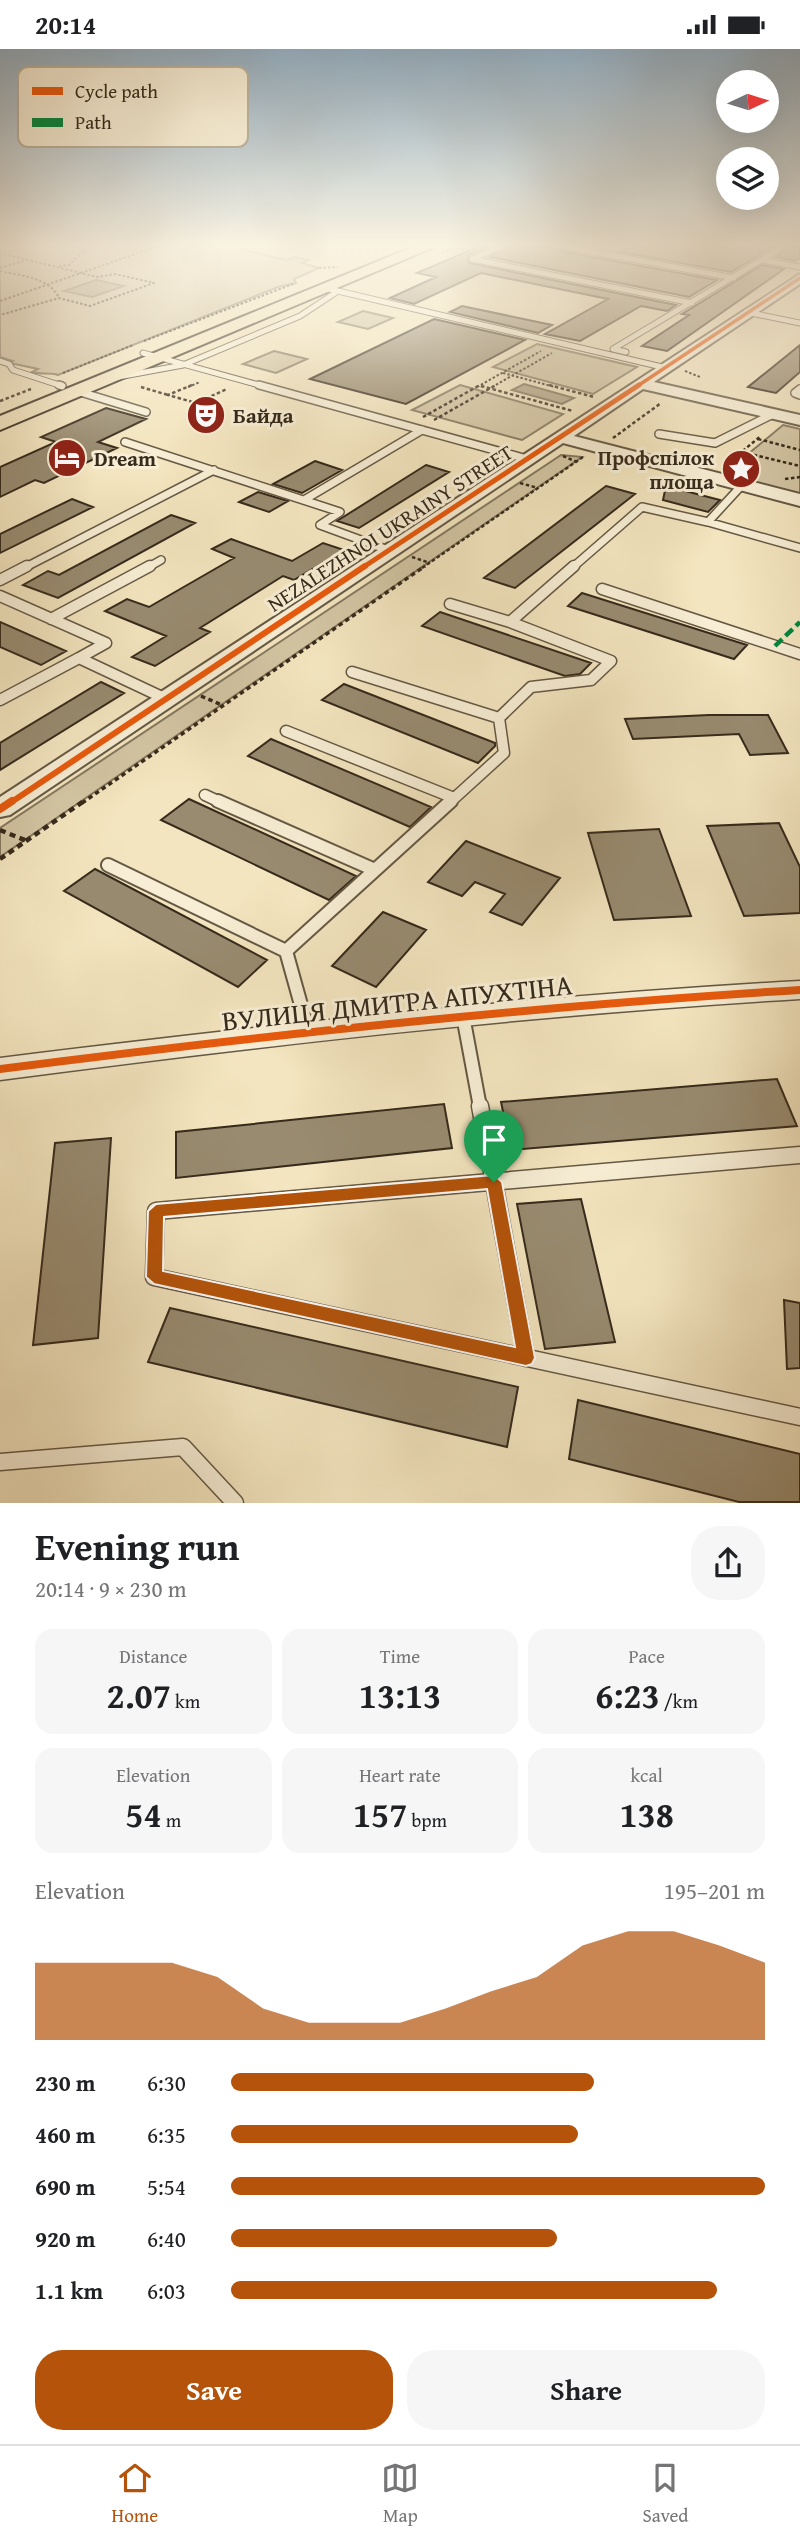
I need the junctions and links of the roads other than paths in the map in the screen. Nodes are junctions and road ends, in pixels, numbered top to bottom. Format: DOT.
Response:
graph roads {
  1 [pos="238,315"];
  2 [pos="261,315"];
  3 [pos="301,315"];
  4 [pos="436,315"];
  5 [pos="672,315"];
  6 [pos="742,315"];
  7 [pos="760,315"];
  8 [pos="800,323"];
  9 [pos="150,356"];
  10 [pos="0,361"];
  11 [pos="666,364"];
  12 [pos="183,365"];
  13 [pos="101,381"];
  14 [pos="66,384"];
  15 [pos="642,384"];
  16 [pos="800,389"];
  17 [pos="800,395"];
  18 [pos="0,411"];
  19 [pos="146,412"];
  20 [pos="786,417"];
  21 [pos="0,423"];
  22 [pos="424,428"];
  23 [pos="659,434"];
  24 [pos="563,438"];
  25 [pos="125,442"];
  26 [pos="527,459"];
  27 [pos="214,470"];
  28 [pos="743,484"];
  29 [pos="800,499"];
  30 [pos="304,500"];
  31 [pos="708,522"];
  32 [pos="800,548"];
  33 [pos="388,550"];
  34 [pos="161,559"];
  35 [pos="0,580"];
  36 [pos="601,589"];
  37 [pos="0,596"];
  38 [pos="450,604"];
  39 [pos="51,619"];
  40 [pos="510,622"];
  41 [pos="800,654"];
  42 [pos="79,658"];
  43 [pos="352,672"];
  44 [pos="164,698"];
  45 [pos="0,700"];
  46 [pos="499,718"];
  47 [pos="286,730"];
  48 [pos="205,795"];
  49 [pos="454,798"];
  50 [pos="0,809"];
  51 [pos="108,865"];
  52 [pos="375,870"];
  53 [pos="286,951"];
  54 [pos="800,990"];
  55 [pos="463,1016"];
  56 [pos="308,1030"];
  57 [pos="0,1069"];
  58 [pos="800,1155"];
  59 [pos="494,1182"];
  60 [pos="526,1358"];
  61 [pos="800,1417"];
  62 [pos="0,1462"];
  63 [pos="236,1503"];
  1 -- 9 [label="main road"];
  2 -- 9 [label="main road"];
  3 -- 12 [label="lane"];
  4 -- 11 [label="lane"];
  5 -- 11 [label="lane"];
  6 -- 11 [label="street, NEZALEZHNOI UKRAINY STREET"];
  7 -- 8 [label="lane"];
  9 -- 12 [label="lane"];
  9 -- 13 [label="main road"];
  9 -- 14 [label="main road"];
  10 -- 14 [label="lane"];
  11 -- 15 [label="street, NEZALEZHNOI UKRAINY STREET"];
  12 -- 13 [label="lane"];
  12 -- 22 [label="lane"];
  13 -- 14 [label="main road"];
  14 -- 18 [label="main road"];
  14 -- 19 [label="lane"];
  14 -- 21 [label="main road"];
  15 -- 20 [label="street"];
  15 -- 24 [label="street, NEZALEZHNOI UKRAINY STREET"];
  16 -- 17 [label="lane"];
  20 -- 23 [label="lane"];
  22 -- 26 [label="lane"];
  22 -- 30 [label="lane"];
  24 -- 26 [label="street, NEZALEZHNOI UKRAINY STREET"];
  24 -- 28 [label="street"];
  25 -- 27 [label="lane"];
  26 -- 33 [label="street, NEZALEZHNOI UKRAINY STREET"];
  27 -- 30 [label="lane"];
  27 -- 35 [label="lane"];
  28 -- 29 [label="street"];
  28 -- 31 [label="lane"];
  30 -- 33 [label="lane"];
  31 -- 32 [label="lane"];
  31 -- 40 [label="lane"];
  33 -- 44 [label="street, NEZALEZHNOI UKRAINY STREET"];
  34 -- 39 [label="lane"];
  36 -- 41 [label="lane"];
  37 -- 39 [label="lane"];
  38 -- 40 [label="lane"];
  39 -- 42 [label="lane"];
  40 -- 46 [label="lane"];
  42 -- 44 [label="lane"];
  42 -- 45 [label="lane"];
  43 -- 46 [label="lane"];
  44 -- 50 [label="street, NEZALEZHNOI UKRAINY STREET"];
  46 -- 49 [label="lane"];
  47 -- 49 [label="lane"];
  48 -- 52 [label="lane"];
  49 -- 52 [label="lane"];
  51 -- 53 [label="lane"];
  52 -- 53 [label="lane"];
  53 -- 56 [label="lane"];
  54 -- 55 [label="street, ВУЛИЦЯ ДМИТРА АПУХТІНА"];
  55 -- 56 [label="street, ВУЛИЦЯ ДМИТРА АПУХТІНА"];
  55 -- 59 [label="lane"];
  56 -- 57 [label="street, ВУЛИЦЯ ДМИТРА АПУХТІНА"];
  58 -- 59 [label="lane"];
  59 -- 60 [label="lane"];
  59 -- 60 [label="lane"];
  60 -- 61 [label="lane"];
  62 -- 63 [label="lane"];
}
